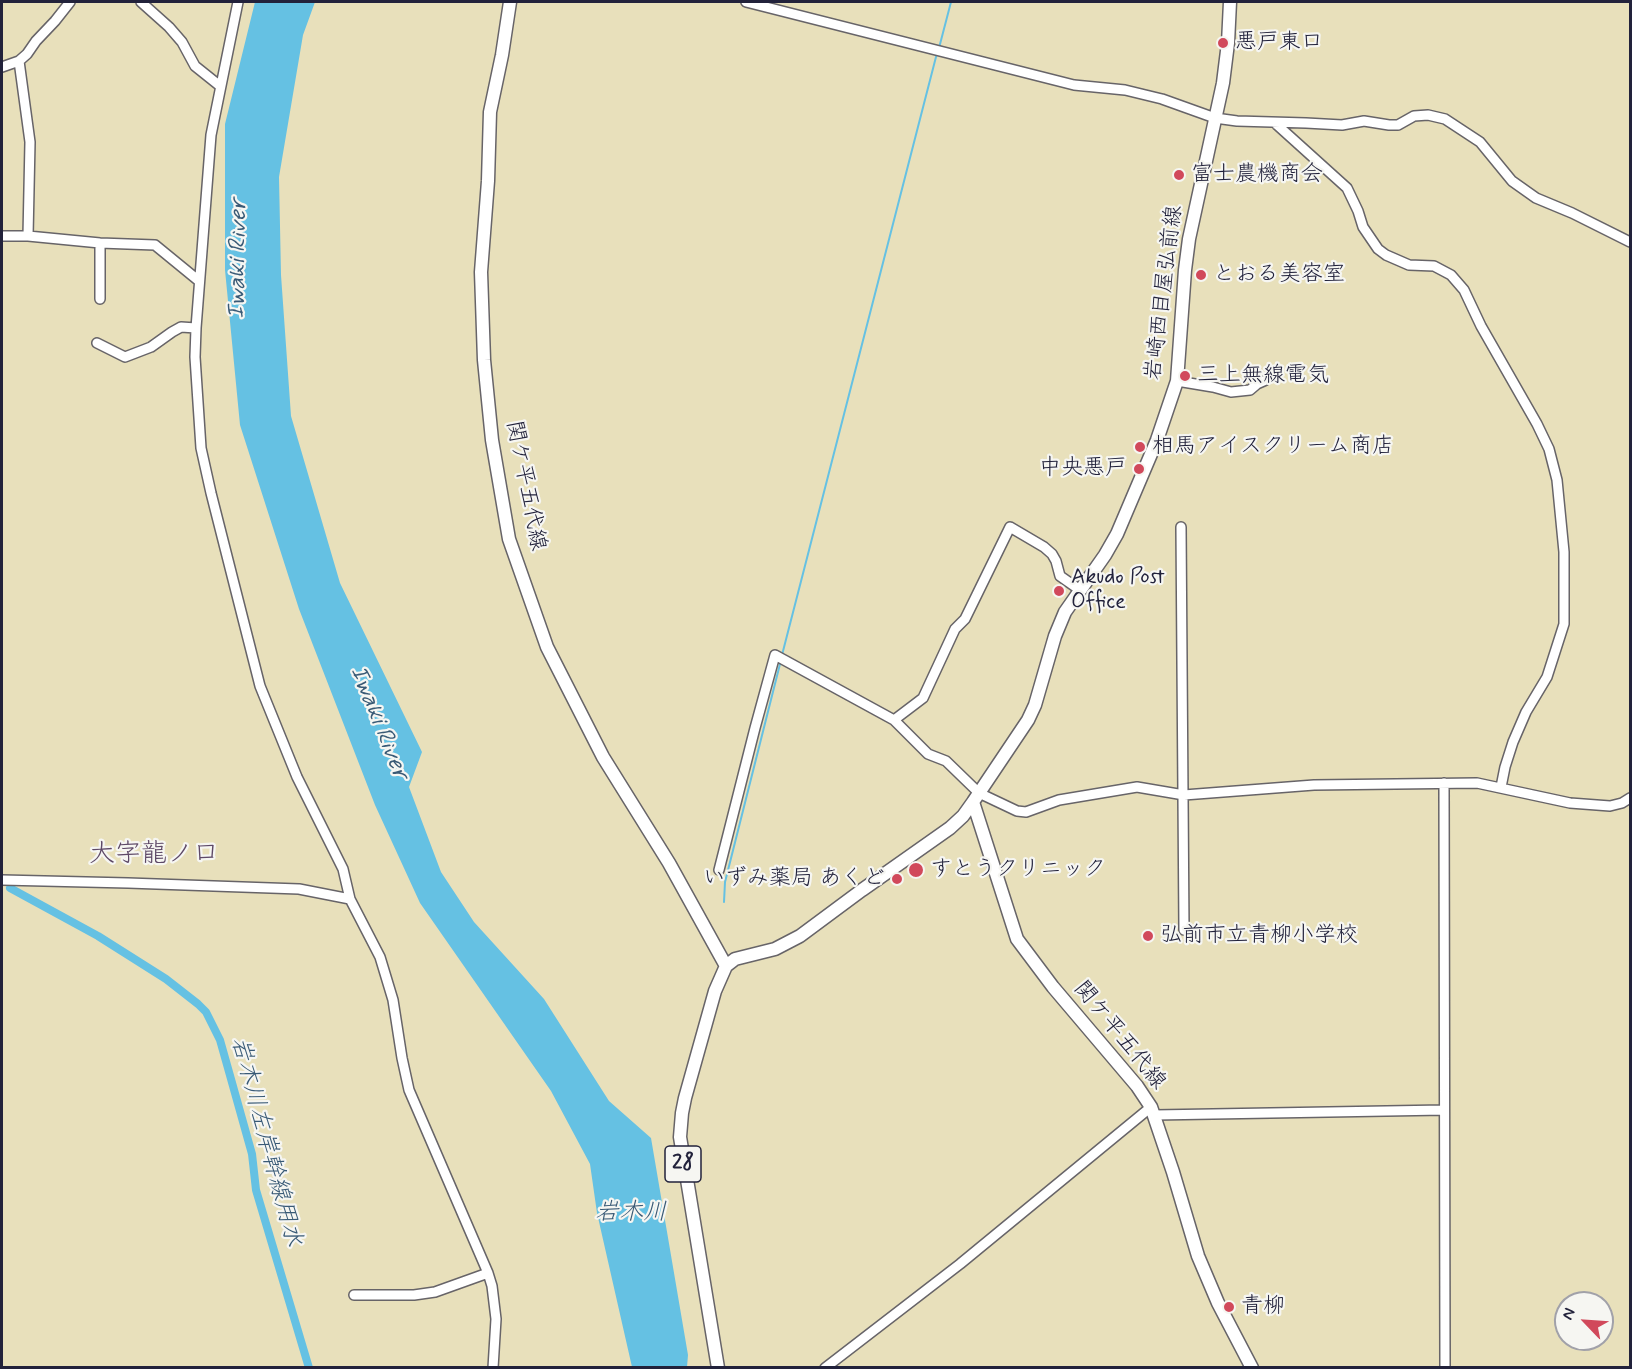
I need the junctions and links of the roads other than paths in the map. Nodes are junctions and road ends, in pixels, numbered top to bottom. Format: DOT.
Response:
graph roads {
  1 [pos="70,2"];
  2 [pos="141,2"];
  3 [pos="238,2"];
  4 [pos="510,2"];
  5 [pos="746,2"];
  6 [pos="1230,2"];
  7 [pos="19,61"];
  8 [pos="2,67"];
  9 [pos="220,86"];
  10 [pos="1215,118"];
  11 [pos="1275,123"];
  12 [pos="2,236"];
  13 [pos="28,236"];
  14 [pos="1630,242"];
  15 [pos="100,243"];
  16 [pos="199,281"];
  17 [pos="100,299"];
  18 [pos="196,327"];
  19 [pos="97,343"];
  20 [pos="1266,380"];
  21 [pos="1177,381"];
  22 [pos="1181,527"];
  23 [pos="1080,590"];
  24 [pos="894,720"];
  25 [pos="1444,783"];
  26 [pos="1501,787"];
  27 [pos="1184,795"];
  28 [pos="976,798"];
  29 [pos="1630,798"];
  30 [pos="719,870"];
  31 [pos="2,880"];
  32 [pos="350,899"];
  33 [pos="1184,930"];
  34 [pos="726,966"];
  35 [pos="1444,1110"];
  36 [pos="1153,1111"];
  37 [pos="488,1273"];
  38 [pos="354,1295"];
  39 [pos="493,1368"];
  40 [pos="718,1368"];
  41 [pos="825,1368"];
  42 [pos="1252,1368"];
  43 [pos="1444,1368"];
  1 -- 7 [label="street"];
  2 -- 9 [label="street"];
  3 -- 9 [label="street"];
  4 -- 34 [label="main road, 関ケ平五代線"];
  5 -- 10 [label="street"];
  6 -- 10 [label="main road, 岩崎西目屋弘前線"];
  7 -- 8 [label="street"];
  7 -- 13 [label="street"];
  9 -- 16 [label="street"];
  10 -- 11 [label="street"];
  10 -- 21 [label="main road, 岩崎西目屋弘前線"];
  11 -- 14 [label="street"];
  11 -- 26 [label="street"];
  12 -- 13 [label="street"];
  13 -- 15 [label="street"];
  15 -- 16 [label="street"];
  15 -- 17 [label="street"];
  16 -- 18 [label="street"];
  18 -- 19 [label="street"];
  18 -- 32 [label="street"];
  20 -- 21 [label="street"];
  21 -- 23 [label="main road, 岩崎西目屋弘前線"];
  22 -- 27 [label="street"];
  23 -- 24 [label="street"];
  23 -- 28 [label="main road, 岩崎西目屋弘前線"];
  24 -- 28 [label="street"];
  24 -- 30 [label="street"];
  25 -- 26 [label="street"];
  25 -- 27 [label="street"];
  25 -- 35 [label="street"];
  26 -- 29 [label="street"];
  27 -- 28 [label="street"];
  27 -- 33 [label="street"];
  28 -- 34 [label="main road, 岩崎西目屋弘前線"];
  28 -- 36 [label="main road, 関ケ平五代線"];
  31 -- 32 [label="street"];
  32 -- 37 [label="street"];
  34 -- 40 [label="main road, 28"];
  35 -- 36 [label="street"];
  35 -- 43 [label="street"];
  36 -- 41 [label="street"];
  36 -- 42 [label="main road, 関ケ平五代線"];
  37 -- 38 [label="street"];
  37 -- 39 [label="street"];
}
